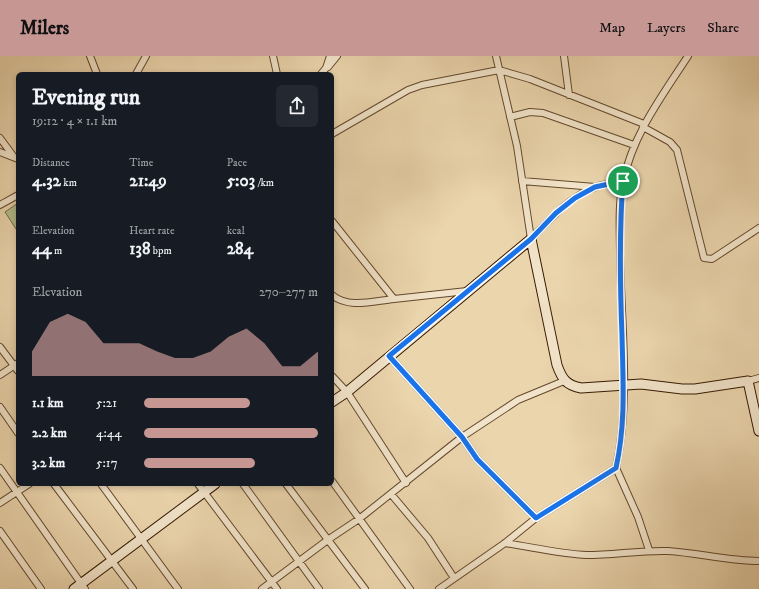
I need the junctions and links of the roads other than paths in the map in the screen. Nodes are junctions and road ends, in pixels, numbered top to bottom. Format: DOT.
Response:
graph roads {
  1 [pos="90,56"];
  2 [pos="146,56"];
  3 [pos="273,56"];
  4 [pos="330,56"];
  5 [pos="337,56"];
  6 [pos="496,56"];
  7 [pos="564,56"];
  8 [pos="688,56"];
  9 [pos="326,68"];
  10 [pos="499,70"];
  11 [pos="96,72"];
  12 [pos="137,72"];
  13 [pos="277,72"];
  14 [pos="323,72"];
  15 [pos="569,95"];
  16 [pos="510,117"];
  17 [pos="644,126"];
  18 [pos="334,133"];
  19 [pos="0,138"];
  20 [pos="634,145"];
  21 [pos="0,152"];
  22 [pos="16,158"];
  23 [pos="522,181"];
  24 [pos="623,181"];
  25 [pos="595,187"];
  26 [pos="16,196"];
  27 [pos="0,205"];
  28 [pos="334,224"];
  29 [pos="759,228"];
  30 [pos="531,239"];
  31 [pos="467,291"];
  32 [pos="334,296"];
  33 [pos="394,299"];
  34 [pos="0,347"];
  35 [pos="389,356"];
  36 [pos="16,365"];
  37 [pos="16,367"];
  38 [pos="0,375"];
  39 [pos="334,378"];
  40 [pos="759,378"];
  41 [pos="564,381"];
  42 [pos="748,381"];
  43 [pos="623,386"];
  44 [pos="347,392"];
  45 [pos="755,393"];
  46 [pos="334,401"];
  47 [pos="0,407"];
  48 [pos="16,429"];
  49 [pos="759,431"];
  50 [pos="462,437"];
  51 [pos="0,468"];
  52 [pos="616,468"];
  53 [pos="334,483"];
  54 [pos="406,483"];
  55 [pos="26,486"];
  56 [pos="55,486"];
  57 [pos="103,486"];
  58 [pos="199,486"];
  59 [pos="213,486"];
  60 [pos="244,486"];
  61 [pos="288,486"];
  62 [pos="16,492"];
  63 [pos="204,493"];
  64 [pos="391,494"];
  65 [pos="0,503"];
  66 [pos="536,518"];
  67 [pos="359,519"];
  68 [pos="0,531"];
  69 [pos="142,538"];
  70 [pos="329,539"];
  71 [pos="506,543"];
  72 [pos="649,550"];
  73 [pos="111,561"];
  74 [pos="759,561"];
  75 [pos="300,562"];
  76 [pos="454,578"];
  77 [pos="272,582"];
  78 [pos="80,587"];
  79 [pos="41,589"];
  80 [pos="132,589"];
  81 [pos="178,589"];
  82 [pos="262,589"];
  83 [pos="277,589"];
  84 [pos="319,589"];
  85 [pos="365,589"];
  86 [pos="410,589"];
  87 [pos="438,589"];
  1 -- 11 [label="street"];
  2 -- 12 [label="street"];
  3 -- 13 [label="street"];
  4 -- 9 [label="street"];
  5 -- 9 [label="street"];
  6 -- 10 [label="street"];
  7 -- 15 [label="street"];
  8 -- 17 [label="street"];
  9 -- 14 [label="street"];
  10 -- 15 [label="street"];
  10 -- 16 [label="street"];
  10 -- 18 [label="street"];
  15 -- 17 [label="street"];
  16 -- 20 [label="street"];
  16 -- 23 [label="street"];
  17 -- 20 [label="street"];
  17 -- 29 [label="street"];
  19 -- 22 [label="street"];
  20 -- 24 [label="street"];
  21 -- 22 [label="street"];
  23 -- 25 [label="street"];
  23 -- 30 [label="street"];
  24 -- 25 [label="street"];
  24 -- 43 [label="street"];
  25 -- 30 [label="street"];
  26 -- 27 [label="street"];
  28 -- 33 [label="street"];
  30 -- 31 [label="street"];
  30 -- 41 [label="street"];
  31 -- 33 [label="street"];
  31 -- 35 [label="street"];
  32 -- 33 [label="street"];
  34 -- 36 [label="street"];
  35 -- 44 [label="street"];
  35 -- 50 [label="street"];
  37 -- 38 [label="street"];
  39 -- 44 [label="street"];
  40 -- 42 [label="street"];
  41 -- 43 [label="street"];
  41 -- 50 [label="street"];
  42 -- 43 [label="street"];
  42 -- 45 [label="street"];
  43 -- 52 [label="street"];
  44 -- 46 [label="street"];
  44 -- 54 [label="street"];
  45 -- 49 [label="street"];
  47 -- 48 [label="street"];
  50 -- 54 [label="street"];
  50 -- 66 [label="street"];
  51 -- 62 [label="street"];
  52 -- 66 [label="street"];
  52 -- 72 [label="street"];
  53 -- 67 [label="street"];
  54 -- 64 [label="street"];
  55 -- 62 [label="street"];
  56 -- 73 [label="street"];
  57 -- 69 [label="street"];
  58 -- 63 [label="street"];
  59 -- 63 [label="street"];
  60 -- 75 [label="street"];
  61 -- 70 [label="street"];
  62 -- 65 [label="street"];
  62 -- 78 [label="street"];
  63 -- 69 [label="street"];
  63 -- 77 [label="street"];
  64 -- 67 [label="street"];
  64 -- 76 [label="street"];
  66 -- 71 [label="street"];
  67 -- 70 [label="street"];
  67 -- 86 [label="street"];
  68 -- 79 [label="street"];
  69 -- 73 [label="street"];
  69 -- 81 [label="street"];
  70 -- 75 [label="street"];
  70 -- 85 [label="street"];
  71 -- 72 [label="street"];
  71 -- 76 [label="street"];
  72 -- 74 [label="street"];
  73 -- 78 [label="street"];
  73 -- 80 [label="street"];
  75 -- 77 [label="street"];
  75 -- 84 [label="street"];
  76 -- 87 [label="street"];
  77 -- 82 [label="street"];
  77 -- 83 [label="street"];
}
